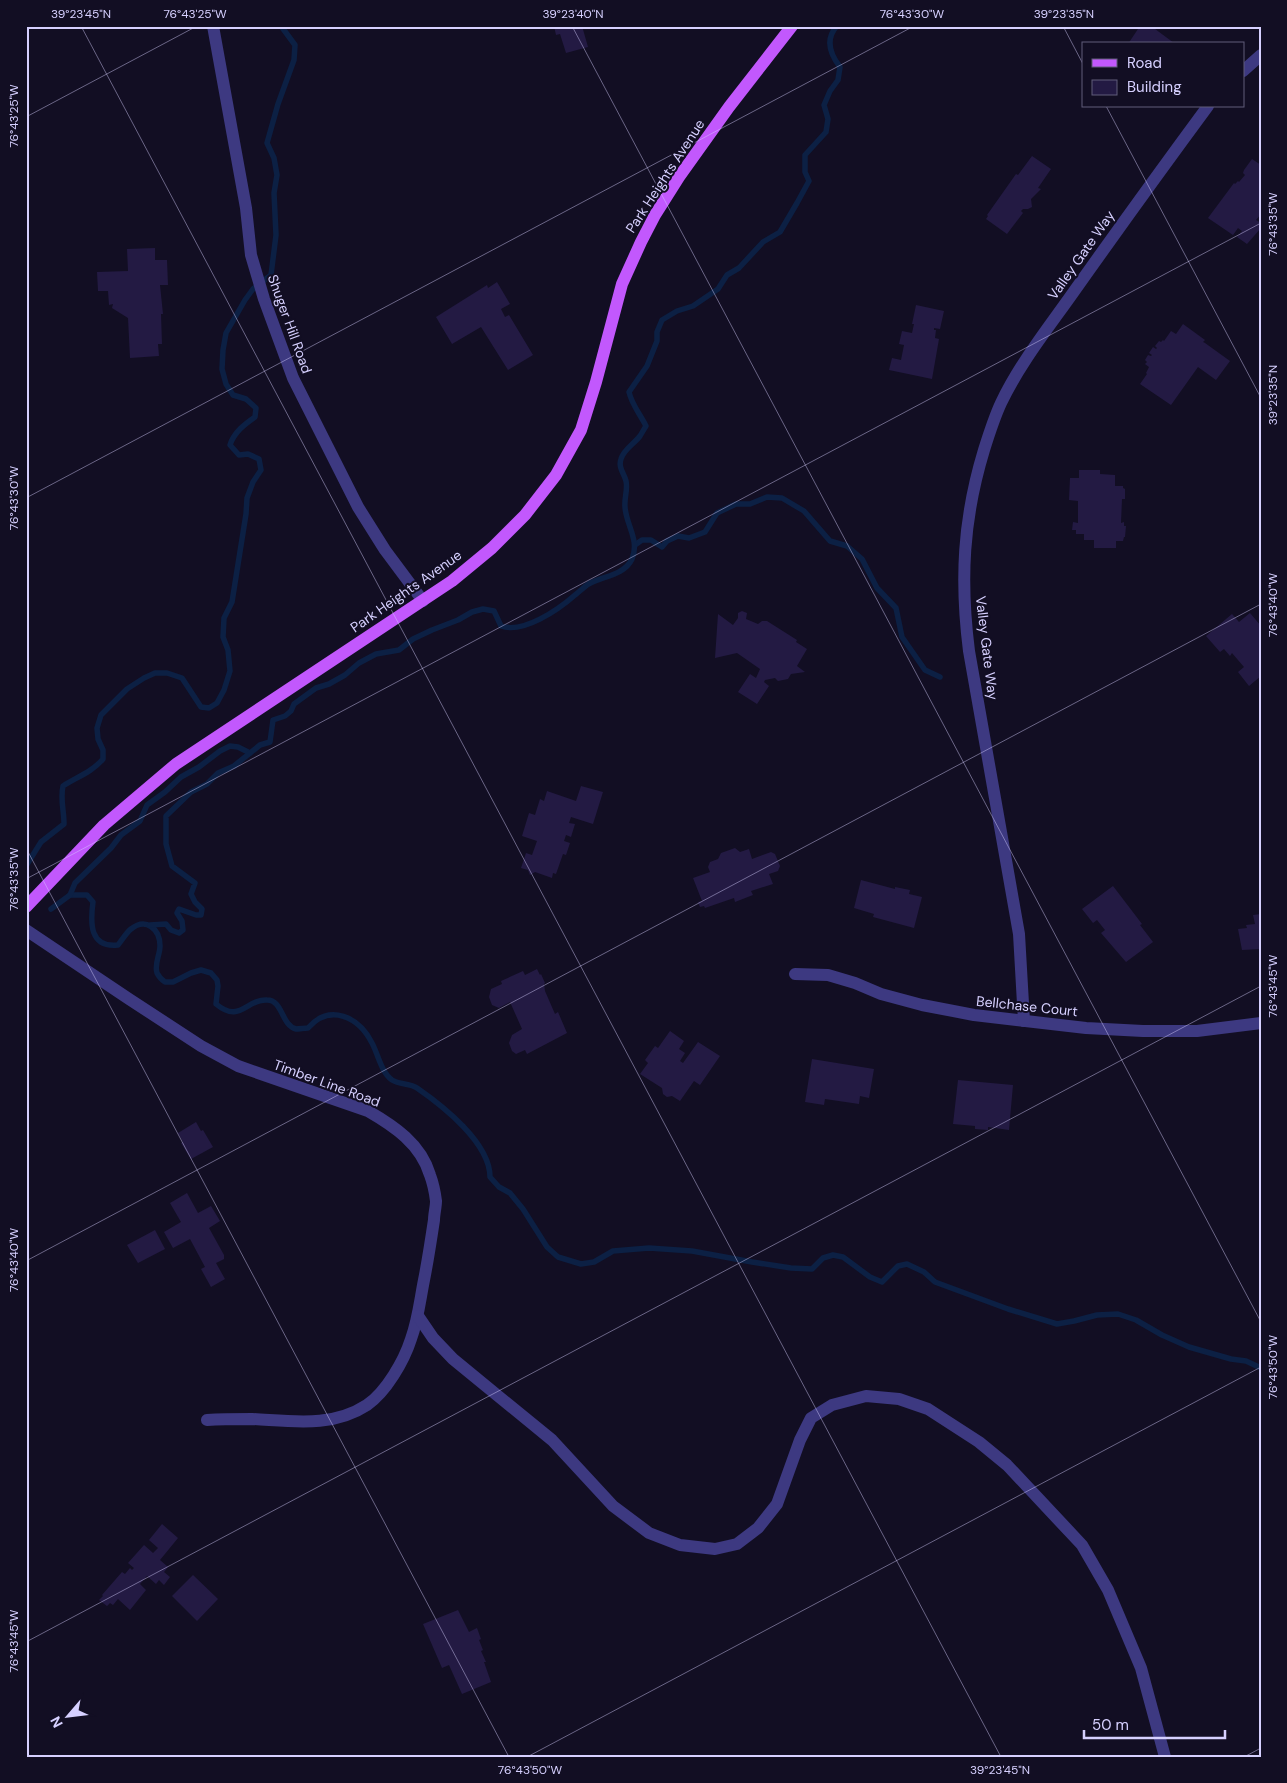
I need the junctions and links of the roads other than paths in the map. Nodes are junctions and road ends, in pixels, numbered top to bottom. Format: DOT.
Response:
graph roads {
  1 [pos="213,26"];
  2 [pos="792,26"];
  3 [pos="1261,55"];
  4 [pos="1244,70"];
  5 [pos="1207,108"];
  6 [pos="423,601"];
  7 [pos="26,907"];
  8 [pos="26,930"];
  9 [pos="795,974"];
  10 [pos="1024,1021"];
  11 [pos="1261,1023"];
  12 [pos="418,1316"];
  13 [pos="207,1420"];
  14 [pos="1165,1757"];
  1 -- 6 [label="street, Shuger Hill Road"];
  2 -- 6 [label="main road, Park Heights Avenue"];
  3 -- 4 [label="street"];
  5 -- 10 [label="street, Valley Gate Way"];
  6 -- 7 [label="main road, Park Heights Avenue"];
  8 -- 12 [label="street, Timber Line Road"];
  9 -- 10 [label="street, Bellchase Court"];
  10 -- 11 [label="street, Bellchase Court"];
  12 -- 13 [label="street, Timber Line Road"];
  12 -- 14 [label="street"];
}
